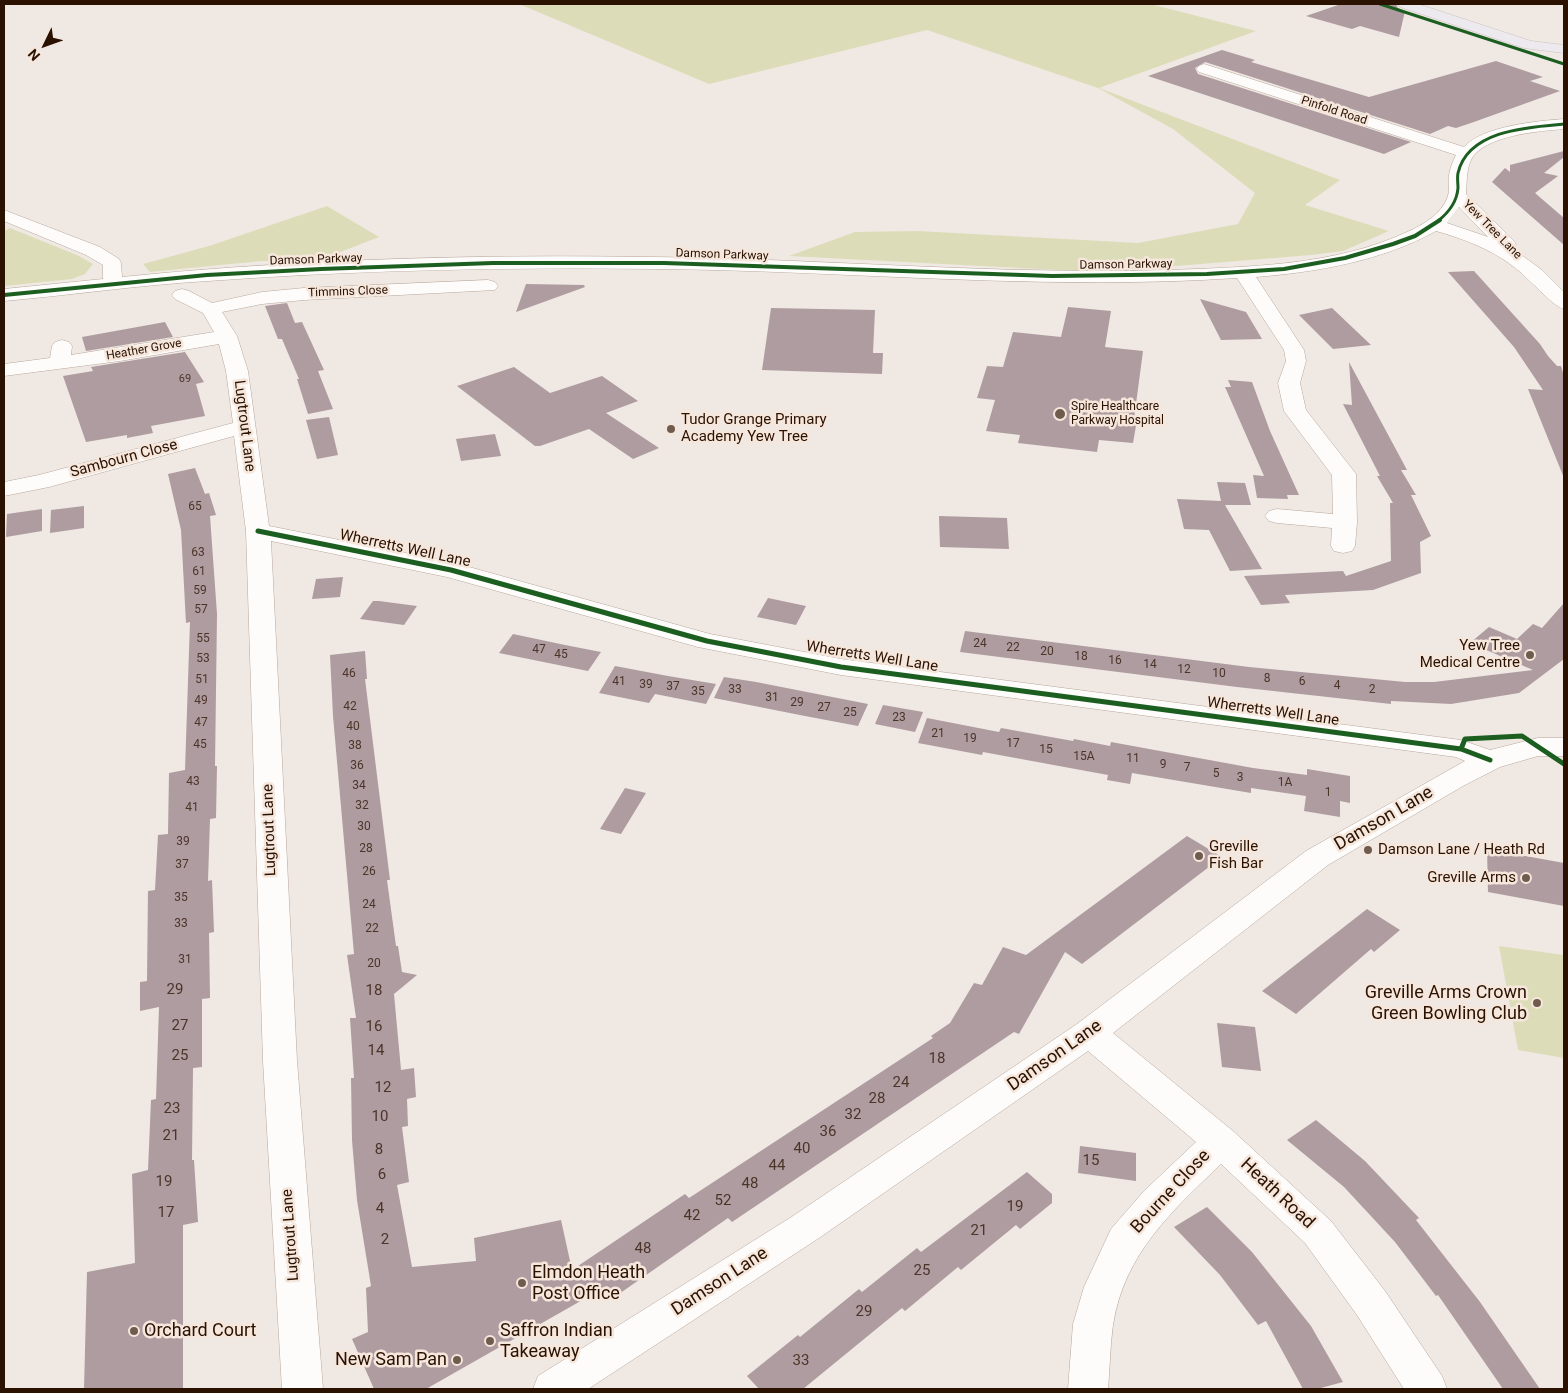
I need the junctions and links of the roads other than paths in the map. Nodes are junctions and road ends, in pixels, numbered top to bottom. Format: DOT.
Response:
graph roads {
  1 [pos="1406,4"];
  2 [pos="1564,49"];
  3 [pos="1204,69"];
  4 [pos="1564,124"];
  5 [pos="1504,134"];
  6 [pos="1564,140"];
  7 [pos="1466,153"];
  8 [pos="1457,195"];
  9 [pos="4,215"];
  10 [pos="1433,225"];
  11 [pos="1527,266"];
  12 [pos="1243,272"];
  13 [pos="113,283"];
  14 [pos="488,286"];
  15 [pos="4,295"];
  16 [pos="182,295"];
  17 [pos="1564,303"];
  18 [pos="210,309"];
  19 [pos="227,336"];
  20 [pos="4,370"];
  21 [pos="244,427"];
  22 [pos="4,489"];
  23 [pos="1277,516"];
  24 [pos="1345,522"];
  25 [pos="258,531"];
  26 [pos="1343,546"];
  27 [pos="1564,747"];
  28 [pos="1490,760"];
  29 [pos="1089,1033"];
  30 [pos="1220,1141"];
  31 [pos="302,1389"];
  32 [pos="554,1389"];
  33 [pos="1088,1389"];
  34 [pos="1427,1389"];
  1 -- 2 [label="main road"];
  3 -- 7 [label="street, Pinfold Road"];
  4 -- 5 [label="street"];
  5 -- 6 [label="street"];
  5 -- 7 [label="street"];
  7 -- 8 [label="street, Yew Tree Lane"];
  8 -- 10 [label="street, Yew Tree Lane"];
  8 -- 11 [label="street, Yew Tree Lane"];
  9 -- 13 [label="street"];
  10 -- 11 [label="street, Yew Tree Lane"];
  10 -- 12 [label="street, Damson Parkway"];
  11 -- 17 [label="street, Yew Tree Lane"];
  12 -- 13 [label="street, Damson Parkway"];
  12 -- 24 [label="street"];
  13 -- 15 [label="street, Damson Parkway"];
  14 -- 18 [label="street, Timmins Close"];
  16 -- 18 [label="street"];
  18 -- 19 [label="street, Lugtrout Lane"];
  19 -- 20 [label="street, Heather Grove"];
  19 -- 21 [label="street, Lugtrout Lane"];
  21 -- 22 [label="street, Sambourn Close"];
  21 -- 25 [label="street, Lugtrout Lane"];
  23 -- 24 [label="street"];
  24 -- 26 [label="street"];
  25 -- 28 [label="street, Wherretts Well Lane"];
  25 -- 31 [label="street, Lugtrout Lane"];
  27 -- 28 [label="street, Damson Lane"];
  28 -- 29 [label="street, Damson Lane"];
  29 -- 30 [label="street, Heath Road"];
  29 -- 32 [label="street, Damson Lane"];
  30 -- 33 [label="street, Bourne Close"];
  30 -- 34 [label="street, Heath Road"];
}
